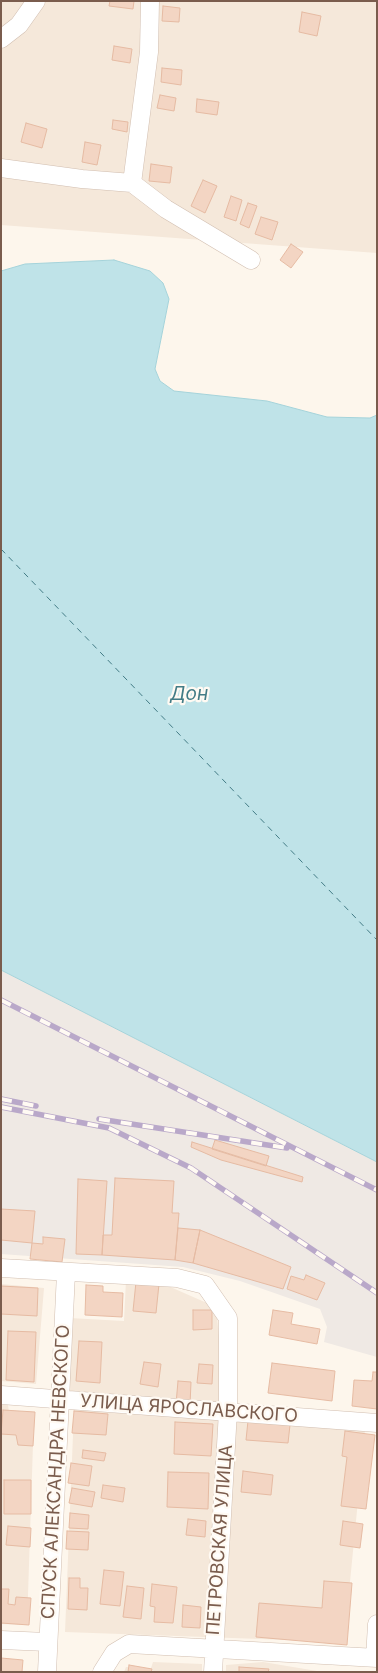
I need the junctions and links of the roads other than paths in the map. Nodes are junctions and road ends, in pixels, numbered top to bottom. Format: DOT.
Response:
graph roads {
  1 [pos="36,1"];
  2 [pos="150,1"];
  3 [pos="1,39"];
  4 [pos="1,168"];
  5 [pos="132,183"];
  6 [pos="251,260"];
  7 [pos="1,1268"];
  8 [pos="66,1273"];
  9 [pos="1,1395"];
  10 [pos="59,1399"];
  11 [pos="228,1412"];
  12 [pos="377,1423"];
  13 [pos="377,1624"];
  14 [pos="1,1640"];
  15 [pos="47,1642"];
  16 [pos="213,1649"];
  17 [pos="376,1658"];
  18 [pos="47,1672"];
  19 [pos="102,1672"];
  20 [pos="213,1672"];
  1 -- 3 [label="street"];
  2 -- 5 [label="street"];
  4 -- 5 [label="street"];
  5 -- 6 [label="street"];
  7 -- 8 [label="street"];
  8 -- 10 [label="street, СПУСК АЛЕКСАНДРА НЕВСКОГО"];
  8 -- 11 [label="street, ПЕТРОВСКАЯ УЛИЦА"];
  9 -- 10 [label="street, УЛИЦА ЯРОСЛАВСКОГО"];
  10 -- 11 [label="street, УЛИЦА ЯРОСЛАВСКОГО"];
  10 -- 15 [label="street, СПУСК АЛЕКСАНДРА НЕВСКОГО"];
  11 -- 12 [label="street, УЛИЦА ЯРОСЛАВСКОГО"];
  11 -- 16 [label="street, ПЕТРОВСКАЯ УЛИЦА"];
  13 -- 17 [label="street"];
  14 -- 15 [label="street"];
  15 -- 18 [label="street, СПУСК АЛЕКСАНДРА НЕВСКОГО"];
  16 -- 17 [label="street"];
  16 -- 19 [label="street"];
  16 -- 20 [label="street, ПЕТРОВСКАЯ УЛИЦА"];
}
